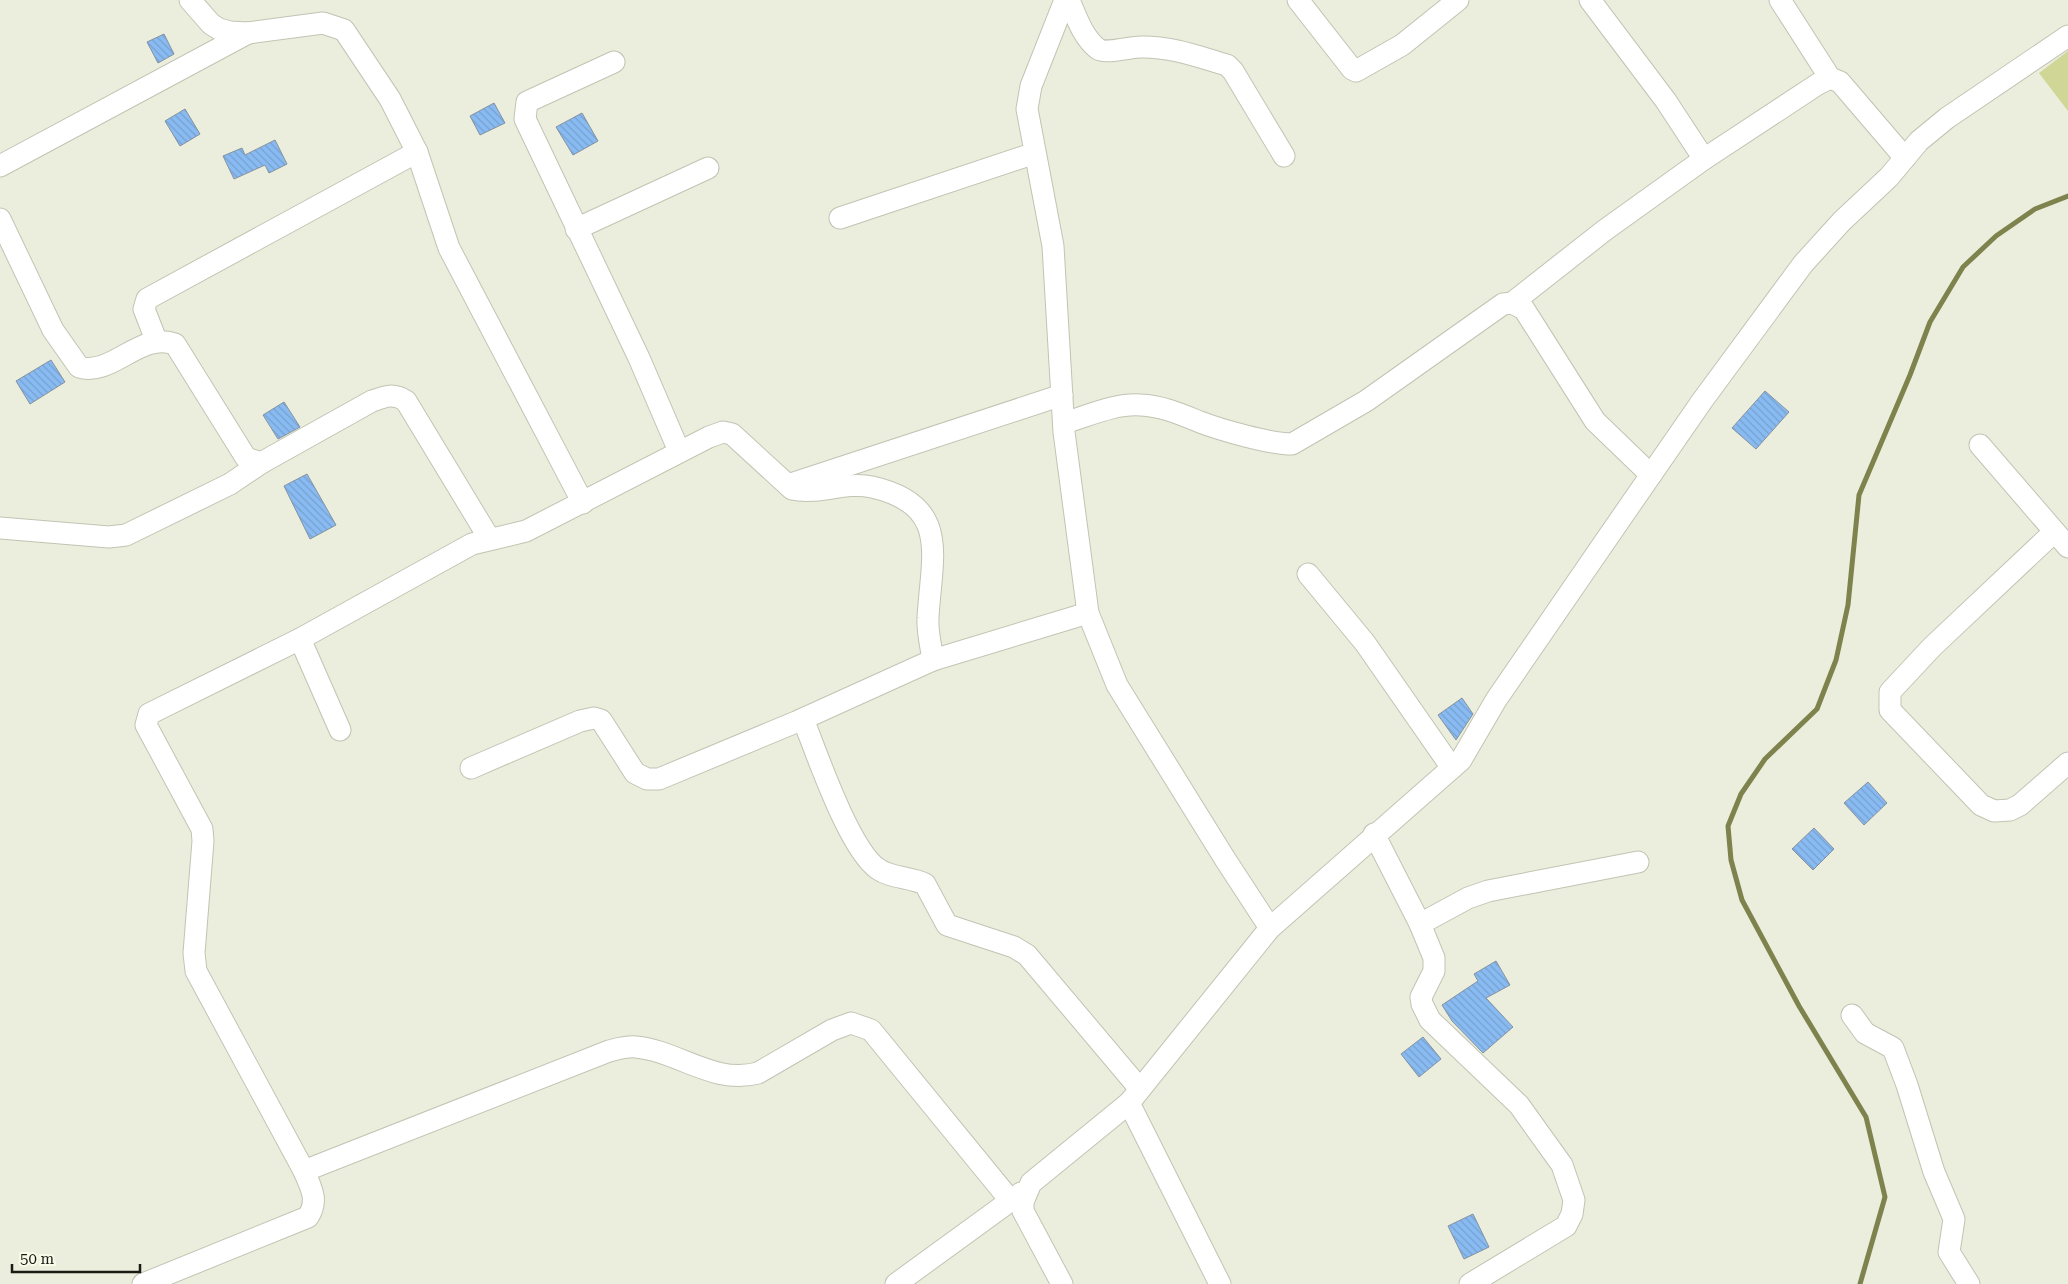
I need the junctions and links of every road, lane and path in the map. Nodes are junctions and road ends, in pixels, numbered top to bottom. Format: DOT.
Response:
graph roads {
  1 [pos="190,0"];
  2 [pos="1065,0"];
  3 [pos="1069,0"];
  4 [pos="1298,0"];
  5 [pos="1458,0"];
  6 [pos="1590,0"];
  7 [pos="1780,0"];
  8 [pos="248,33"];
  9 [pos="2068,36"];
  10 [pos="614,62"];
  11 [pos="1830,78"];
  12 [pos="417,152"];
  13 [pos="1036,153"];
  14 [pos="1284,156"];
  15 [pos="1905,158"];
  16 [pos="1704,159"];
  17 [pos="0,166"];
  18 [pos="708,168"];
  19 [pos="840,218"];
  20 [pos="0,219"];
  21 [pos="576,229"];
  22 [pos="1512,303"];
  23 [pos="156,340"];
  24 [pos="1062,395"];
  25 [pos="1064,423"];
  26 [pos="1980,446"];
  27 [pos="679,451"];
  28 [pos="261,463"];
  29 [pos="1651,475"];
  30 [pos="787,485"];
  31 [pos="583,503"];
  32 [pos="0,528"];
  33 [pos="489,538"];
  34 [pos="2061,539"];
  35 [pos="1308,574"];
  36 [pos="1088,613"];
  37 [pos="300,639"];
  38 [pos="933,660"];
  39 [pos="802,719"];
  40 [pos="340,730"];
  41 [pos="2068,764"];
  42 [pos="471,768"];
  43 [pos="1452,768"];
  44 [pos="1374,834"];
  45 [pos="1638,862"];
  46 [pos="1420,924"];
  47 [pos="1270,928"];
  48 [pos="1852,1015"];
  49 [pos="1135,1096"];
  50 [pos="304,1171"];
  51 [pos="1019,1194"];
  52 [pos="143,1284"];
  53 [pos="896,1284"];
  54 [pos="1062,1284"];
  55 [pos="1220,1284"];
  56 [pos="1470,1284"];
  57 [pos="1969,1284"];
  1 -- 8 [label="street"];
  2 -- 13 [label="street"];
  3 -- 14 [label="street"];
  4 -- 5 [label="street"];
  6 -- 16 [label="street"];
  7 -- 11 [label="street"];
  8 -- 12 [label="street"];
  8 -- 17 [label="street"];
  9 -- 15 [label="street"];
  10 -- 21 [label="street"];
  11 -- 15 [label="street"];
  11 -- 16 [label="street"];
  12 -- 23 [label="street"];
  12 -- 31 [label="street"];
  13 -- 19 [label="street"];
  13 -- 24 [label="street"];
  15 -- 29 [label="street"];
  16 -- 22 [label="street"];
  18 -- 21 [label="street"];
  20 -- 23 [label="street"];
  21 -- 27 [label="street"];
  22 -- 25 [label="street"];
  22 -- 29 [label="street"];
  23 -- 28 [label="street"];
  24 -- 25 [label="street"];
  24 -- 30 [label="street"];
  25 -- 36 [label="street"];
  26 -- 34 [label="street"];
  27 -- 30 [label="street"];
  27 -- 31 [label="street"];
  28 -- 32 [label="street"];
  28 -- 33 [label="street"];
  29 -- 43 [label="street"];
  30 -- 38 [label="street"];
  31 -- 33 [label="street"];
  33 -- 37 [label="street"];
  34 -- 41 [label="street"];
  35 -- 43 [label="street"];
  36 -- 38 [label="street"];
  36 -- 47 [label="street"];
  37 -- 40 [label="street"];
  37 -- 50 [label="street"];
  38 -- 39 [label="street"];
  39 -- 42 [label="street"];
  39 -- 49 [label="street"];
  43 -- 44 [label="street"];
  44 -- 46 [label="street"];
  44 -- 47 [label="street"];
  45 -- 46 [label="street"];
  46 -- 56 [label="street"];
  47 -- 49 [label="street"];
  48 -- 57 [label="street"];
  49 -- 51 [label="street"];
  49 -- 55 [label="street"];
  50 -- 51 [label="street"];
  50 -- 52 [label="street"];
  51 -- 53 [label="street"];
  51 -- 54 [label="street"];
}
